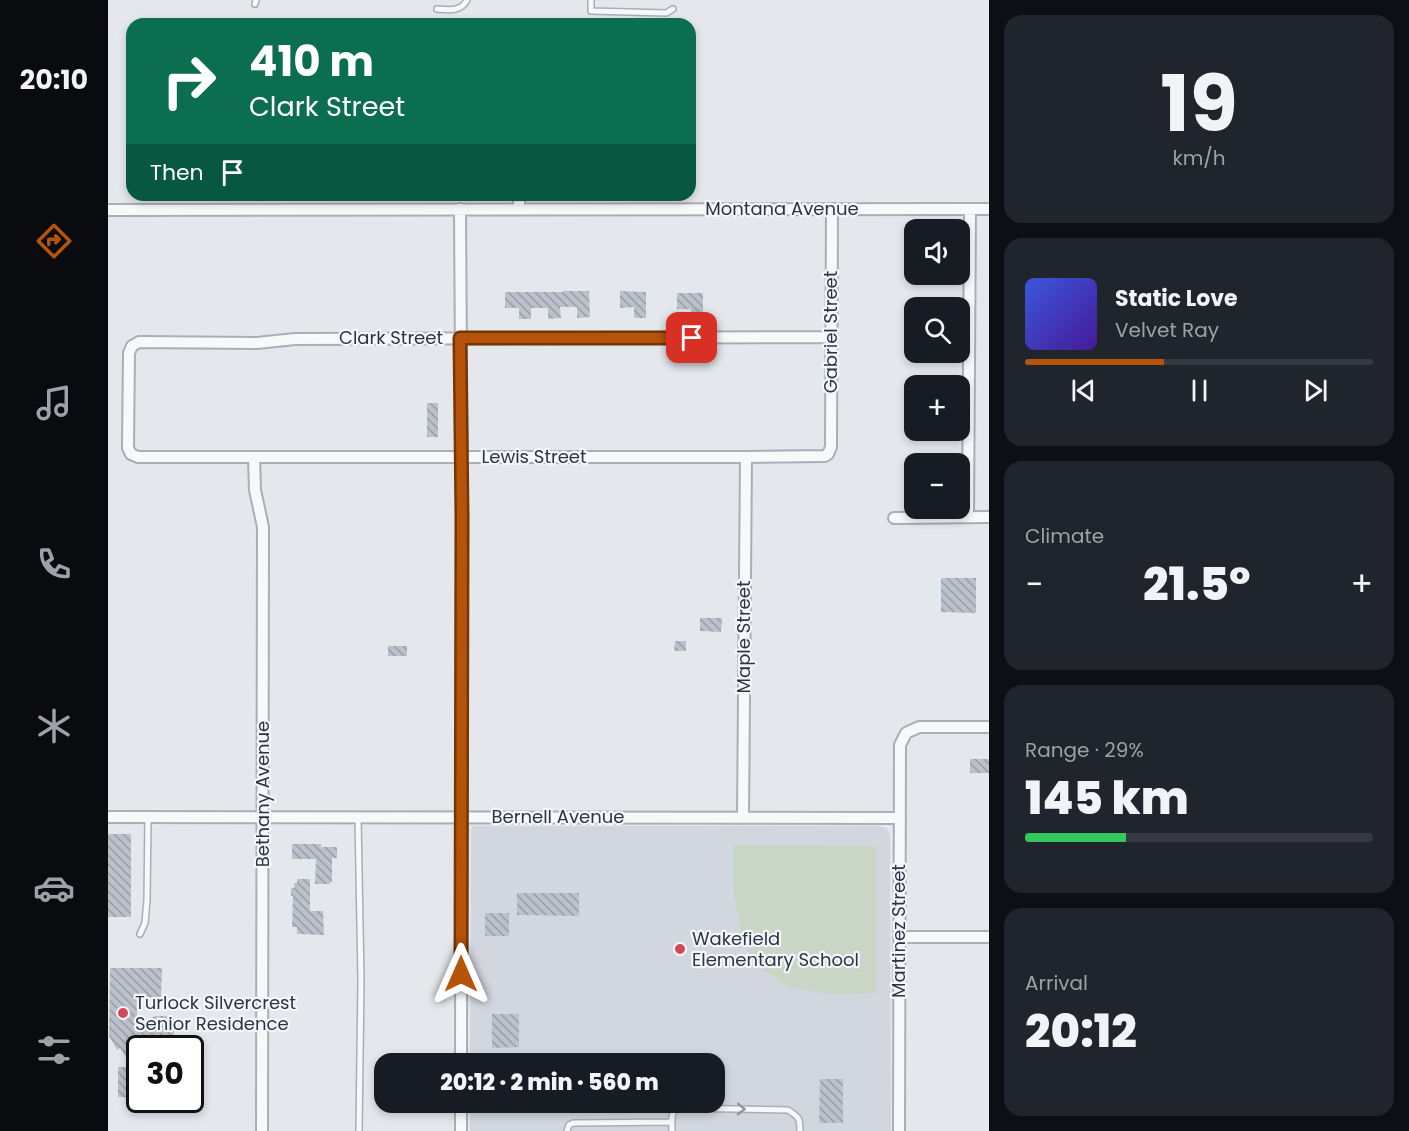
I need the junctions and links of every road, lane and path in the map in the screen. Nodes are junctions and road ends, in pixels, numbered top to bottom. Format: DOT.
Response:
graph roads {
  1 [pos="467,0"];
  2 [pos="591,0"];
  3 [pos="437,9"];
  4 [pos="673,9"];
  5 [pos="519,201"];
  6 [pos="460,209"];
  7 [pos="519,209"];
  8 [pos="832,209"];
  9 [pos="970,209"];
  10 [pos="989,209"];
  11 [pos="108,210"];
  12 [pos="831,337"];
  13 [pos="460,338"];
  14 [pos="968,453"];
  15 [pos="131,454"];
  16 [pos="828,454"];
  17 [pos="254,457"];
  18 [pos="462,457"];
  19 [pos="746,457"];
  20 [pos="970,517"];
  21 [pos="989,517"];
  22 [pos="894,518"];
  23 [pos="904,518"];
  24 [pos="989,727"];
  25 [pos="108,817"];
  26 [pos="148,817"];
  27 [pos="263,817"];
  28 [pos="358,817"];
  29 [pos="462,818"];
  30 [pos="743,818"];
  31 [pos="899,818"];
  32 [pos="140,934"];
  33 [pos="899,937"];
  34 [pos="989,937"];
  35 [pos="461,1053"];
  36 [pos="461,1113"];
  37 [pos="672,1122"];
  38 [pos="262,1131"];
  39 [pos="359,1131"];
  40 [pos="461,1131"];
  41 [pos="567,1131"];
  42 [pos="672,1131"];
  43 [pos="800,1131"];
  44 [pos="899,1131"];
  1 -- 3 [label="lane"];
  2 -- 4 [label="lane"];
  5 -- 7 [label="street"];
  6 -- 7 [label="street, Montana Avenue"];
  6 -- 11 [label="street, Montana Avenue"];
  6 -- 13 [label="street"];
  7 -- 8 [label="street, Montana Avenue"];
  8 -- 9 [label="street, Montana Avenue"];
  8 -- 12 [label="street, Gabriel Street"];
  9 -- 10 [label="street, Montana Avenue"];
  9 -- 14 [label="street"];
  12 -- 13 [label="street, Clark Street"];
  12 -- 16 [label="street, Gabriel Street"];
  13 -- 15 [label="street, Clark Street"];
  13 -- 18 [label="street"];
  15 -- 17 [label="street, Lewis Street"];
  16 -- 19 [label="street, Lewis Street"];
  17 -- 18 [label="street, Lewis Street"];
  17 -- 27 [label="street, Bethany Avenue"];
  18 -- 19 [label="street, Lewis Street"];
  18 -- 29 [label="street"];
  19 -- 30 [label="street, Maple Street"];
  20 -- 21 [label="street"];
  22 -- 23 [label="street"];
  24 -- 31 [label="street, Martinez Street"];
  25 -- 26 [label="street, Bernell Avenue"];
  26 -- 27 [label="street, Bernell Avenue"];
  26 -- 32 [label="lane"];
  27 -- 28 [label="street, Bernell Avenue"];
  27 -- 38 [label="street, Bethany Avenue"];
  28 -- 29 [label="street, Bernell Avenue"];
  28 -- 39 [label="lane"];
  29 -- 30 [label="street, Bernell Avenue"];
  29 -- 35 [label="street"];
  30 -- 31 [label="street, Bernell Avenue"];
  31 -- 33 [label="street, Martinez Street"];
  33 -- 34 [label="street"];
  33 -- 44 [label="street, Martinez Street"];
  36 -- 40 [label="street"];
  37 -- 41 [label="lane"];
  37 -- 42 [label="lane"];
  37 -- 43 [label="lane, one-way"];
}
